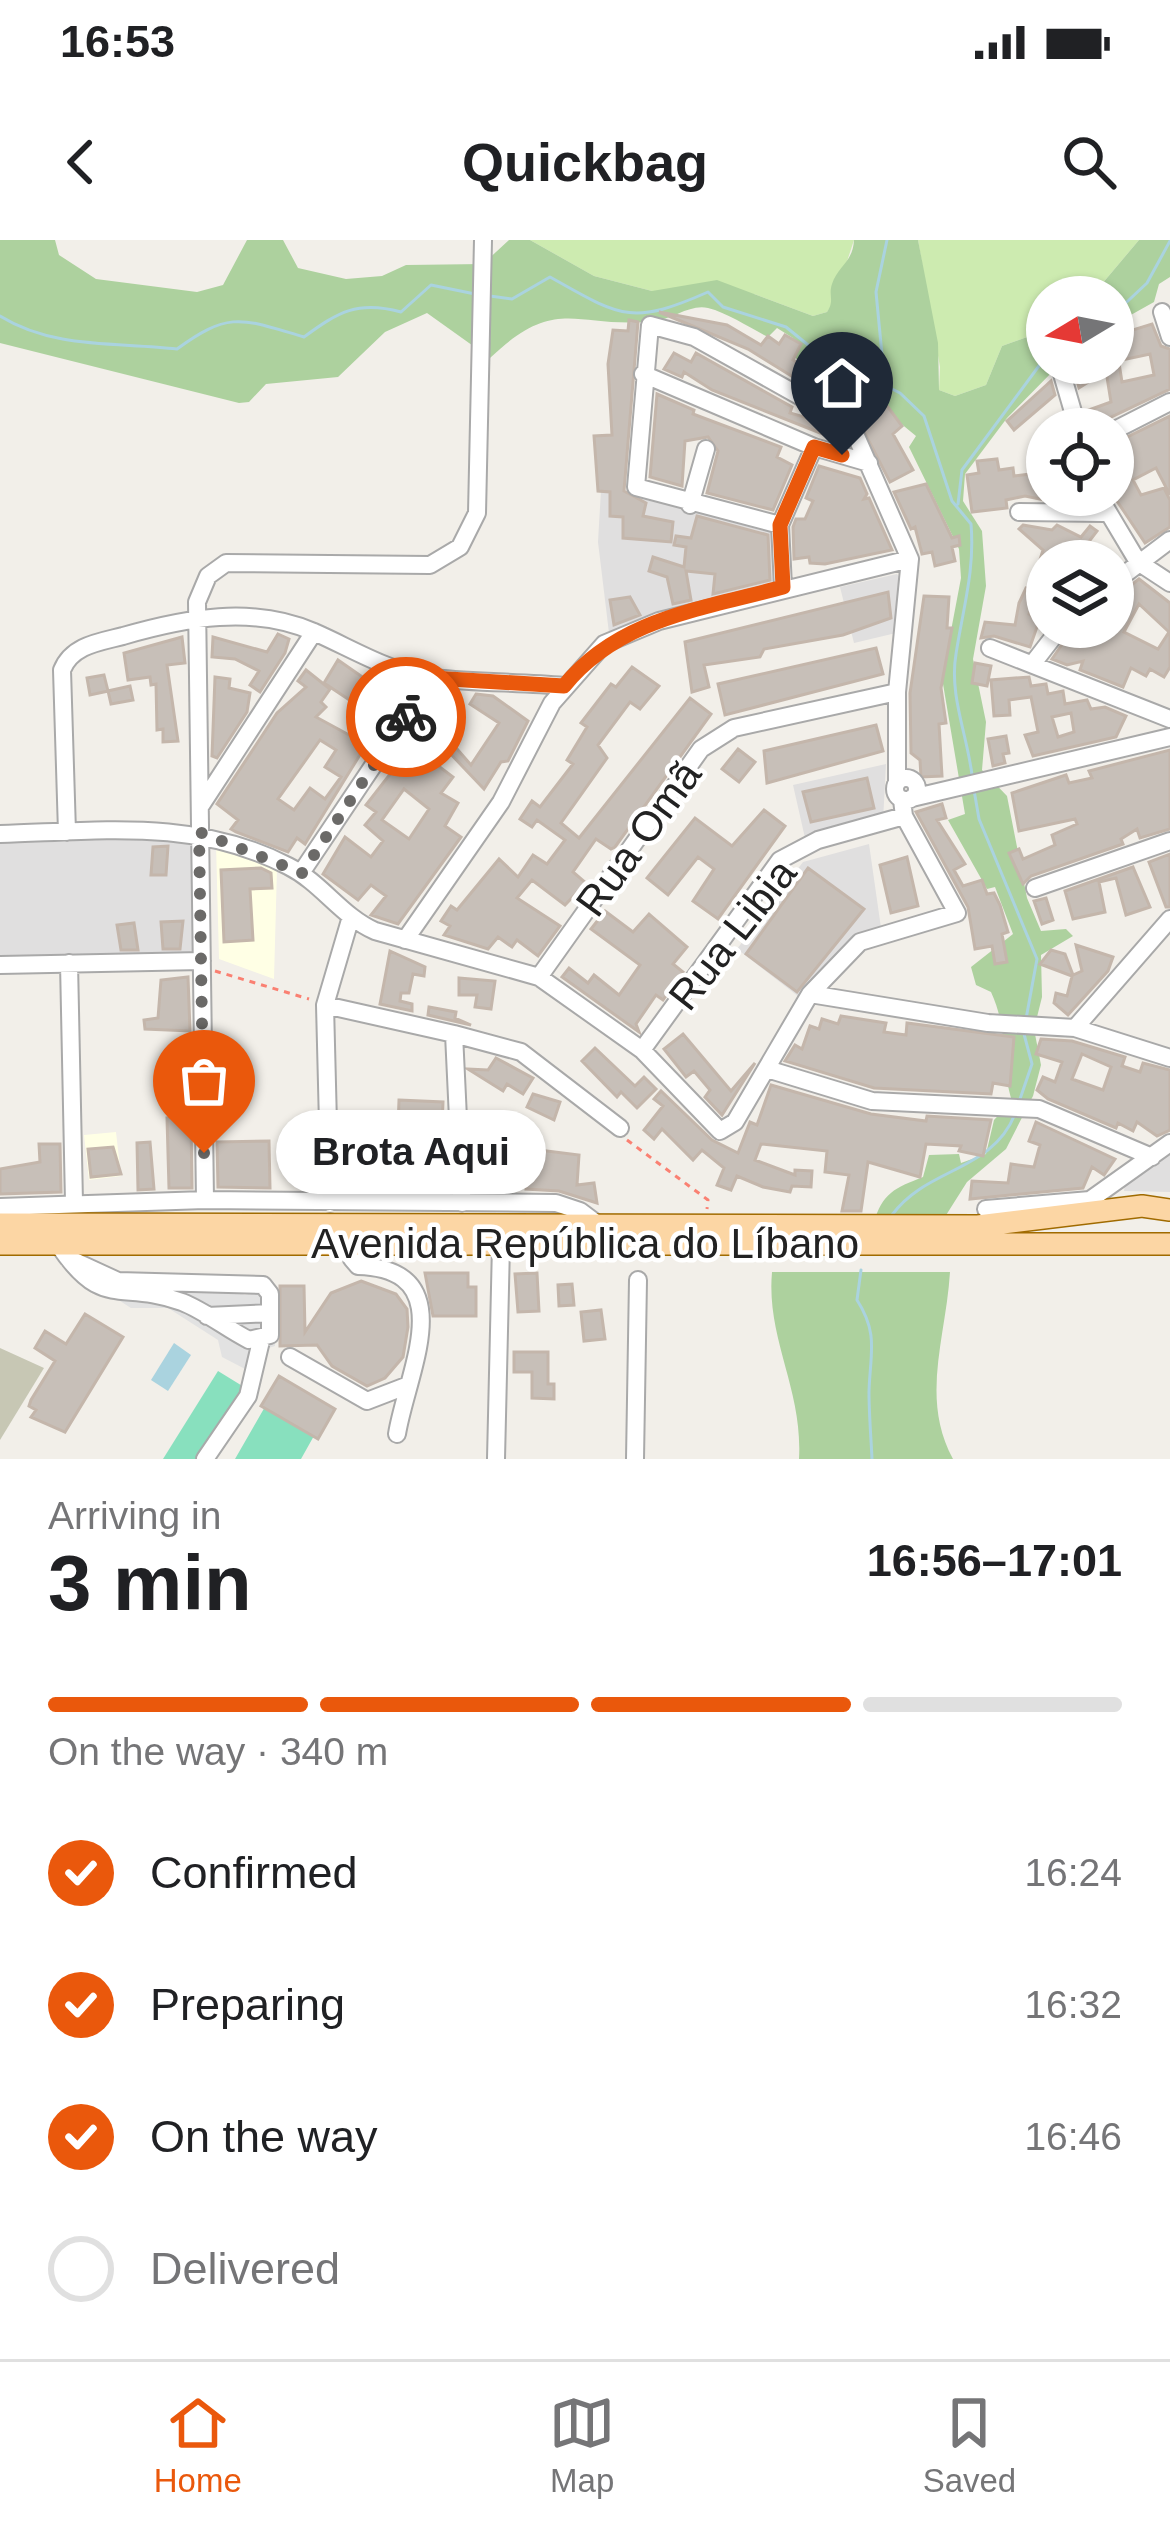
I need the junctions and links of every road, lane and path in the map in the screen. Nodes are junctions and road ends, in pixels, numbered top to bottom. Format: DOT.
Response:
graph roads {
  1 [pos="483,240"];
  2 [pos="1162,312"];
  3 [pos="1170,337"];
  4 [pos="643,374"];
  5 [pos="1170,402"];
  6 [pos="1134,420"];
  7 [pos="814,447"];
  8 [pos="706,449"];
  9 [pos="869,464"];
  10 [pos="690,505"];
  11 [pos="1026,511"];
  12 [pos="1018,512"];
  13 [pos="1109,516"];
  14 [pos="780,525"];
  15 [pos="1170,540"];
  16 [pos="910,559"];
  17 [pos="1138,562"];
  18 [pos="1134,565"];
  19 [pos="1170,583"];
  20 [pos="783,587"];
  21 [pos="194,619"];
  22 [pos="314,632"];
  23 [pos="990,648"];
  24 [pos="1044,648"];
  25 [pos="1034,662"];
  26 [pos="432,678"];
  27 [pos="564,686"];
  28 [pos="897,692"];
  29 [pos="1170,719"];
  30 [pos="1170,737"];
  31 [pos="905,792"];
  32 [pos="200,808"];
  33 [pos="67,832"];
  34 [pos="199,832"];
  35 [pos="0,834"];
  36 [pos="1170,841"];
  37 [pos="302,873"];
  38 [pos="1035,888"];
  39 [pos="1170,919"];
  40 [pos="350,920"];
  41 [pos="405,940"];
  42 [pos="69,963"];
  43 [pos="202,964"];
  44 [pos="0,965"];
  45 [pos="539,977"];
  46 [pos="810,994"];
  47 [pos="325,1005"];
  48 [pos="1075,1028"];
  49 [pos="454,1034"];
  50 [pos="642,1050"];
  51 [pos="1170,1058"];
  52 [pos="767,1070"];
  53 [pos="620,1129"];
  54 [pos="1170,1143"];
  55 [pos="1152,1157"];
  56 [pos="205,1200"];
  57 [pos="74,1202"];
  58 [pos="331,1203"];
  59 [pos="462,1203"];
  60 [pos="1142,1206"];
  61 [pos="0,1207"];
  62 [pos="1085,1207"];
  63 [pos="986,1209"];
  64 [pos="1170,1210"];
  65 [pos="252,1213"];
  66 [pos="0,1224"];
  67 [pos="708,1225"];
  68 [pos="600,1226"];
  69 [pos="0,1244"];
  70 [pos="354,1244"];
  71 [pos="1147,1244"];
  72 [pos="1170,1244"];
  73 [pos="501,1245"];
  74 [pos="1084,1248"];
  75 [pos="63,1251"];
  76 [pos="638,1280"];
  77 [pos="270,1313"];
  78 [pos="206,1316"];
  79 [pos="261,1341"];
  80 [pos="290,1357"];
  81 [pos="406,1386"];
  82 [pos="397,1434"];
  83 [pos="206,1459"];
  84 [pos="496,1459"];
  85 [pos="635,1459"];
  1 -- 21 [label="street"];
  2 -- 3 [label="street"];
  4 -- 7 [label="street"];
  4 -- 9 [label="street"];
  4 -- 10 [label="street"];
  5 -- 6 [label="street"];
  7 -- 9 [label="street"];
  7 -- 14 [label="street"];
  8 -- 10 [label="street"];
  9 -- 16 [label="street"];
  10 -- 14 [label="street"];
  11 -- 12 [label="street"];
  13 -- 17 [label="street"];
  14 -- 20 [label="street"];
  15 -- 17 [label="street"];
  16 -- 20 [label="street"];
  16 -- 28 [label="street"];
  17 -- 18 [label="street"];
  17 -- 19 [label="street"];
  20 -- 27 [label="street"];
  21 -- 22 [label="street"];
  21 -- 32 [label="street"];
  21 -- 33 [label="street"];
  22 -- 26 [label="street"];
  22 -- 32 [label="street"];
  23 -- 25 [label="street"];
  24 -- 25 [label="street"];
  25 -- 29 [label="street"];
  26 -- 27 [label="street"];
  26 -- 37 [label="street"];
  27 -- 41 [label="street"];
  28 -- 31 [label="street"];
  28 -- 45 [label="street, Rua Omã"];
  30 -- 31 [label="street"];
  31 -- 46 [label="street"];
  31 -- 50 [label="street, Rua Libia"];
  32 -- 34 [label="street"];
  33 -- 34 [label="street"];
  33 -- 35 [label="street"];
  34 -- 37 [label="street"];
  34 -- 43 [label="street"];
  36 -- 38 [label="street"];
  37 -- 40 [label="street"];
  39 -- 48 [label="street"];
  40 -- 41 [label="street"];
  40 -- 47 [label="street"];
  41 -- 45 [label="street"];
  42 -- 43 [label="street"];
  42 -- 44 [label="street"];
  42 -- 57 [label="street"];
  43 -- 47 [label="path"];
  43 -- 56 [label="street"];
  45 -- 50 [label="street"];
  46 -- 48 [label="street"];
  46 -- 52 [label="street"];
  47 -- 49 [label="street"];
  47 -- 58 [label="street"];
  48 -- 51 [label="street"];
  49 -- 53 [label="street"];
  49 -- 59 [label="street"];
  50 -- 52 [label="street"];
  52 -- 55 [label="street"];
  53 -- 67 [label="path"];
  54 -- 55 [label="street"];
  55 -- 62 [label="street"];
  56 -- 57 [label="street, Avenida República do Líbano"];
  56 -- 65 [label="street, Avenida República do Líbano"];
  57 -- 61 [label="street, Avenida República do Líbano"];
  58 -- 59 [label="street, Avenida República do Líbano"];
  58 -- 65 [label="street, Avenida República do Líbano"];
  59 -- 68 [label="street, Avenida República do Líbano"];
  60 -- 62 [label="main road, Avenida República do Líbano"];
  60 -- 64 [label="main road, Avenida República do Líbano"];
  60 -- 71 [label="main road"];
  62 -- 63 [label="street"];
  62 -- 67 [label="main road, Avenida República do Líbano"];
  62 -- 74 [label="main road"];
  65 -- 66 [label="main road, Avenida República do Líbano"];
  65 -- 68 [label="main road, Avenida República do Líbano"];
  67 -- 68 [label="main road, Avenida República do Líbano"];
  69 -- 75 [label="main road, Avenida República do Líbano"];
  70 -- 73 [label="main road, Avenida República do Líbano"];
  70 -- 75 [label="main road, Avenida República do Líbano"];
  70 -- 81 [label="street"];
  71 -- 72 [label="main road, Avenida República do Líbano"];
  71 -- 74 [label="main road, Avenida República do Líbano"];
  73 -- 74 [label="main road, Avenida República do Líbano"];
  73 -- 84 [label="street"];
  75 -- 77 [label="street"];
  75 -- 78 [label="street"];
  76 -- 85 [label="street"];
  77 -- 78 [label="street"];
  77 -- 79 [label="street"];
  78 -- 79 [label="street"];
  79 -- 83 [label="street"];
  80 -- 81 [label="street"];
  81 -- 82 [label="street"];
}
